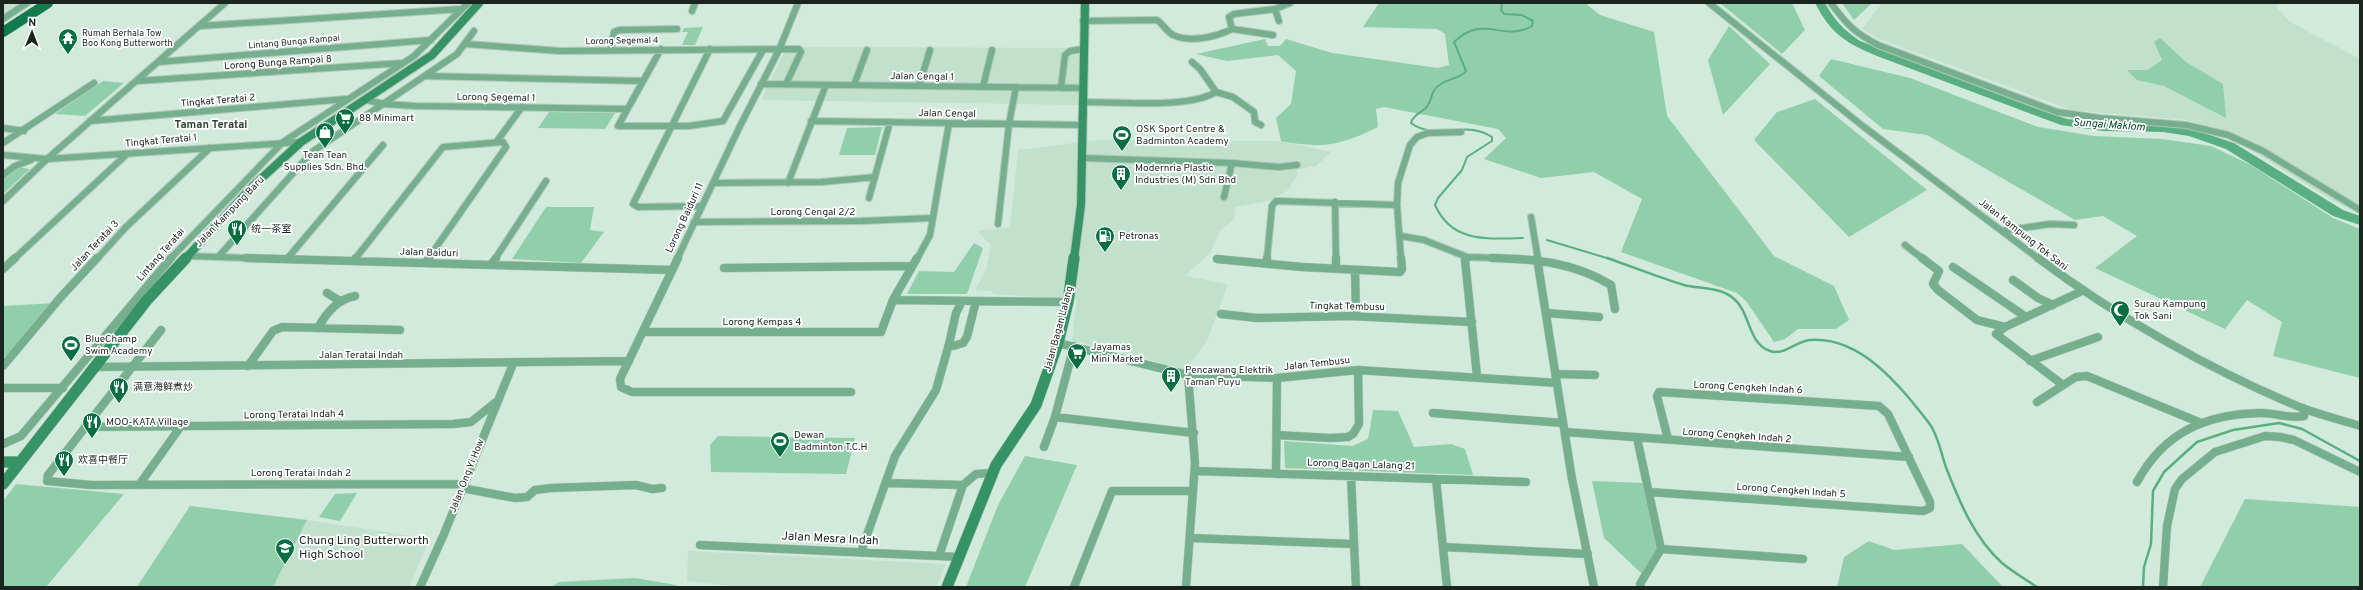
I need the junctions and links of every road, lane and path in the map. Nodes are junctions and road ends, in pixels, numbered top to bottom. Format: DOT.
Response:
graph roads {
  1 [pos="27,3"];
  2 [pos="40,3"];
  3 [pos="48,3"];
  4 [pos="225,3"];
  5 [pos="468,3"];
  6 [pos="479,3"];
  7 [pos="695,3"];
  8 [pos="798,3"];
  9 [pos="1085,3"];
  10 [pos="1290,3"];
  11 [pos="1709,3"];
  12 [pos="1831,3"];
  13 [pos="1275,8"];
  14 [pos="461,9"];
  15 [pos="692,11"];
  16 [pos="3,19"];
  17 [pos="1083,21"];
  18 [pos="1279,21"];
  19 [pos="200,26"];
  20 [pos="3,27"];
  21 [pos="677,29"];
  22 [pos="1232,30"];
  23 [pos="474,31"];
  24 [pos="3,32"];
  25 [pos="1273,35"];
  26 [pos="431,40"];
  27 [pos="466,44"];
  28 [pos="710,49"];
  29 [pos="1083,49"];
  30 [pos="612,50"];
  31 [pos="661,50"];
  32 [pos="763,50"];
  33 [pos="779,50"];
  34 [pos="867,50"];
  35 [pos="930,50"];
  36 [pos="992,50"];
  37 [pos="158,62"];
  38 [pos="1192,62"];
  39 [pos="404,63"];
  40 [pos="419,65"];
  41 [pos="426,76"];
  42 [pos="137,81"];
  43 [pos="644,81"];
  44 [pos="94,83"];
  45 [pos="761,84"];
  46 [pos="786,84"];
  47 [pos="826,85"];
  48 [pos="854,85"];
  49 [pos="919,86"];
  50 [pos="983,87"];
  51 [pos="1016,87"];
  52 [pos="1061,88"];
  53 [pos="1084,88"];
  54 [pos="1216,92"];
  55 [pos="348,99"];
  56 [pos="366,100"];
  57 [pos="1084,102"];
  58 [pos="384,104"];
  59 [pos="522,107"];
  60 [pos="627,109"];
  61 [pos="811,121"];
  62 [pos="90,122"];
  63 [pos="890,122"];
  64 [pos="949,123"];
  65 [pos="1009,124"];
  66 [pos="1083,125"];
  67 [pos="1261,125"];
  68 [pos="670,126"];
  69 [pos="3,128"];
  70 [pos="24,131"];
  71 [pos="1461,132"];
  72 [pos="500,141"];
  73 [pos="283,142"];
  74 [pos="301,142"];
  75 [pos="3,144"];
  76 [pos="383,145"];
  77 [pos="210,148"];
  78 [pos="127,154"];
  79 [pos="3,155"];
  80 [pos="1083,158"];
  81 [pos="33,159"];
  82 [pos="47,160"];
  83 [pos="1232,163"];
  84 [pos="1296,165"];
  85 [pos="3,175"];
  86 [pos="875,177"];
  87 [pos="546,181"];
  88 [pos="713,183"];
  89 [pos="788,183"];
  90 [pos="1224,197"];
  91 [pos="869,198"];
  92 [pos="3,201"];
  93 [pos="1335,202"];
  94 [pos="1397,205"];
  95 [pos="702,206"];
  96 [pos="2360,210"];
  97 [pos="1531,217"];
  98 [pos="932,218"];
  99 [pos="694,222"];
  100 [pos="998,224"];
  101 [pos="2074,224"];
  102 [pos="2002,232"];
  103 [pos="1401,236"];
  104 [pos="1905,245"];
  105 [pos="187,256"];
  106 [pos="219,256"];
  107 [pos="1467,257"];
  108 [pos="1217,258"];
  109 [pos="287,259"];
  110 [pos="1538,259"];
  111 [pos="353,261"];
  112 [pos="425,263"];
  113 [pos="1267,263"];
  114 [pos="1336,264"];
  115 [pos="492,265"];
  116 [pos="911,266"];
  117 [pos="1953,267"];
  118 [pos="724,268"];
  119 [pos="3,269"];
  120 [pos="672,270"];
  121 [pos="1355,270"];
  122 [pos="2013,280"];
  123 [pos="2082,292"];
  124 [pos="327,293"];
  125 [pos="355,296"];
  126 [pos="893,300"];
  127 [pos="340,301"];
  128 [pos="962,301"];
  129 [pos="976,301"];
  130 [pos="1068,302"];
  131 [pos="2053,304"];
  132 [pos="1615,309"];
  133 [pos="1546,313"];
  134 [pos="1222,314"];
  135 [pos="1356,316"];
  136 [pos="1599,317"];
  137 [pos="2026,318"];
  138 [pos="321,320"];
  139 [pos="1472,322"];
  140 [pos="2005,327"];
  141 [pos="305,328"];
  142 [pos="318,328"];
  143 [pos="161,330"];
  144 [pos="400,330"];
  145 [pos="643,332"];
  146 [pos="2098,337"];
  147 [pos="1058,343"];
  148 [pos="949,344"];
  149 [pos="1074,346"];
  150 [pos="629,361"];
  151 [pos="2030,361"];
  152 [pos="513,364"];
  153 [pos="3,366"];
  154 [pos="248,366"];
  155 [pos="93,367"];
  156 [pos="132,367"];
  157 [pos="1358,370"];
  158 [pos="1556,374"];
  159 [pos="1188,375"];
  160 [pos="1595,375"];
  161 [pos="1477,376"];
  162 [pos="1277,378"];
  163 [pos="1558,383"];
  164 [pos="2063,385"];
  165 [pos="3,388"];
  166 [pos="63,388"];
  167 [pos="851,392"];
  168 [pos="496,402"];
  169 [pos="2037,402"];
  170 [pos="2303,408"];
  171 [pos="1433,413"];
  172 [pos="1055,417"];
  173 [pos="2201,423"];
  174 [pos="181,426"];
  175 [pos="2360,426"];
  176 [pos="85,427"];
  177 [pos="1564,428"];
  178 [pos="1194,433"];
  179 [pos="1277,435"];
  180 [pos="1636,438"];
  181 [pos="1668,439"];
  182 [pos="3,444"];
  183 [pos="1044,447"];
  184 [pos="1909,457"];
  185 [pos="3,462"];
  186 [pos="19,462"];
  187 [pos="1194,471"];
  188 [pos="2360,472"];
  189 [pos="992,473"];
  190 [pos="1276,474"];
  191 [pos="1351,476"];
  192 [pos="1436,479"];
  193 [pos="1526,482"];
  194 [pos="2137,482"];
  195 [pos="887,483"];
  196 [pos="3,484"];
  197 [pos="138,485"];
  198 [pos="963,485"];
  199 [pos="463,486"];
  200 [pos="662,488"];
  201 [pos="1193,492"];
  202 [pos="1649,492"];
  203 [pos="1190,538"];
  204 [pos="1354,544"];
  205 [pos="700,545"];
  206 [pos="1443,547"];
  207 [pos="1661,549"];
  208 [pos="861,552"];
  209 [pos="1588,554"];
  210 [pos="939,556"];
  211 [pos="959,557"];
  212 [pos="1803,559"];
  213 [pos="420,587"];
  214 [pos="947,587"];
  215 [pos="1074,587"];
  216 [pos="1186,587"];
  217 [pos="1356,587"];
  218 [pos="1447,587"];
  219 [pos="1594,587"];
  220 [pos="1641,587"];
  221 [pos="2163,587"];
  1 -- 16 [label="street"];
  2 -- 20 [label="main road"];
  3 -- 24 [label="main road"];
  4 -- 19 [label="street"];
  5 -- 14 [label="street, Lintang Teratai"];
  6 -- 40 [label="main road, Jalan Kampung Baru"];
  7 -- 15 [label="street"];
  8 -- 33 [label="street, Lorong Baiduri 11"];
  9 -- 17 [label="main road, Jalan Bagan Lalang"];
  10 -- 13 [label="street"];
  11 -- 102 [label="street, Jalan Kampung Tok Sani"];
  12 -- 96 [label="street"];
  13 -- 18 [label="street"];
  13 -- 22 [label="street"];
  14 -- 19 [label="street"];
  14 -- 26 [label="street, Lintang Teratai"];
  17 -- 22 [label="street"];
  17 -- 29 [label="main road, Jalan Bagan Lalang"];
  19 -- 37 [label="street"];
  21 -- 30 [label="street"];
  22 -- 25 [label="street"];
  23 -- 27 [label="street"];
  26 -- 37 [label="street, Lintang Bunga Rampai"];
  26 -- 39 [label="street, Lintang Teratai"];
  27 -- 30 [label="street, Lorong Segemal 4"];
  27 -- 41 [label="street"];
  28 -- 31 [label="street, Lorong Segemal 4"];
  28 -- 32 [label="street, Lorong Segemal 4"];
  28 -- 68 [label="street"];
  29 -- 52 [label="street"];
  29 -- 53 [label="main road, Jalan Bagan Lalang"];
  30 -- 31 [label="street, Lorong Segemal 4"];
  31 -- 43 [label="street"];
  32 -- 33 [label="street, Lorong Segemal 4"];
  32 -- 68 [label="street"];
  33 -- 45 [label="street, Lorong Baiduri 11"];
  33 -- 46 [label="street, Lorong Segemal 4"];
  34 -- 48 [label="street"];
  35 -- 49 [label="street"];
  36 -- 50 [label="street"];
  37 -- 42 [label="street"];
  38 -- 54 [label="street"];
  39 -- 40 [label="street, Lorong Bunga Rampai 8"];
  39 -- 42 [label="street, Lorong Bunga Rampai 8"];
  39 -- 55 [label="street, Lintang Teratai"];
  40 -- 56 [label="main road, Jalan Kampung Baru"];
  41 -- 43 [label="street"];
  41 -- 58 [label="street"];
  42 -- 62 [label="street"];
  43 -- 60 [label="street"];
  44 -- 70 [label="street"];
  45 -- 46 [label="street, Jalan Cengal 1"];
  45 -- 88 [label="street, Lorong Baiduri 11"];
  46 -- 47 [label="street, Jalan Cengal 1"];
  47 -- 48 [label="street, Jalan Cengal 1"];
  47 -- 61 [label="street"];
  48 -- 49 [label="street, Jalan Cengal 1"];
  49 -- 50 [label="street, Jalan Cengal 1"];
  50 -- 51 [label="street, Jalan Cengal 1"];
  51 -- 52 [label="street, Jalan Cengal 1"];
  51 -- 65 [label="street"];
  52 -- 53 [label="street, Jalan Cengal 1"];
  53 -- 57 [label="main road, Jalan Bagan Lalang"];
  54 -- 57 [label="street"];
  54 -- 67 [label="street"];
  55 -- 62 [label="street, Tingkat Teratai 2"];
  55 -- 73 [label="street, Lintang Teratai"];
  56 -- 58 [label="street, Lorong Segemal 1"];
  56 -- 74 [label="main road, Jalan Kampung Baru"];
  57 -- 66 [label="main road, Jalan Bagan Lalang"];
  58 -- 59 [label="street, Lorong Segemal 1"];
  58 -- 106 [label="street"];
  59 -- 60 [label="street, Lorong Segemal 1"];
  59 -- 72 [label="street"];
  60 -- 68 [label="street"];
  61 -- 63 [label="street, Jalan Cengal"];
  61 -- 89 [label="street"];
  62 -- 82 [label="street"];
  63 -- 64 [label="street, Jalan Cengal"];
  63 -- 86 [label="street"];
  64 -- 65 [label="street, Jalan Cengal"];
  64 -- 98 [label="street"];
  65 -- 66 [label="street, Jalan Cengal"];
  65 -- 100 [label="street"];
  66 -- 80 [label="main road, Jalan Bagan Lalang"];
  68 -- 95 [label="street"];
  69 -- 70 [label="street"];
  70 -- 75 [label="street"];
  71 -- 94 [label="street"];
  72 -- 111 [label="street"];
  72 -- 112 [label="street"];
  73 -- 74 [label="street, Tingkat Teratai 1"];
  73 -- 77 [label="street, Tingkat Teratai 1"];
  73 -- 166 [label="street, Lintang Teratai"];
  74 -- 105 [label="main road, Jalan Kampung Baru"];
  76 -- 109 [label="street"];
  77 -- 78 [label="street, Tingkat Teratai 1"];
  77 -- 153 [label="street, Jalan Teratai 3"];
  78 -- 82 [label="street, Tingkat Teratai 1"];
  78 -- 119 [label="street"];
  79 -- 81 [label="street, Tingkat Teratai 1"];
  80 -- 83 [label="street"];
  80 -- 130 [label="main road, Jalan Bagan Lalang"];
  81 -- 82 [label="street, Tingkat Teratai 1"];
  81 -- 85 [label="street"];
  82 -- 92 [label="street"];
  83 -- 84 [label="street"];
  83 -- 90 [label="street"];
  86 -- 89 [label="street"];
  86 -- 91 [label="street"];
  87 -- 115 [label="street"];
  88 -- 89 [label="street"];
  88 -- 95 [label="street, Lorong Baiduri 11"];
  93 -- 94 [label="street"];
  93 -- 113 [label="street"];
  93 -- 114 [label="street"];
  94 -- 103 [label="street"];
  95 -- 99 [label="street, Lorong Baiduri 11"];
  97 -- 110 [label="street"];
  98 -- 99 [label="street, Lorong Cengal 2/2"];
  98 -- 116 [label="street"];
  99 -- 120 [label="street, Lorong Baiduri 11"];
  101 -- 102 [label="street"];
  102 -- 123 [label="street, Jalan Kampung Tok Sani"];
  103 -- 107 [label="street"];
  103 -- 121 [label="street"];
  104 -- 140 [label="street"];
  105 -- 106 [label="street, Jalan Baiduri"];
  105 -- 155 [label="main road, Jalan Kampung Baru"];
  106 -- 109 [label="street, Jalan Baiduri"];
  107 -- 110 [label="street"];
  107 -- 139 [label="street"];
  108 -- 113 [label="street"];
  109 -- 111 [label="street, Jalan Baiduri"];
  110 -- 132 [label="street"];
  110 -- 133 [label="street"];
  111 -- 112 [label="street, Jalan Baiduri"];
  112 -- 115 [label="street, Jalan Baiduri"];
  113 -- 121 [label="street"];
  115 -- 120 [label="street, Jalan Baiduri"];
  116 -- 118 [label="street"];
  116 -- 126 [label="street"];
  117 -- 137 [label="street"];
  120 -- 145 [label="street, Lorong Baiduri 11"];
  121 -- 135 [label="street"];
  122 -- 131 [label="street"];
  123 -- 131 [label="street"];
  123 -- 170 [label="street, Jalan Kampung Tok Sani"];
  124 -- 127 [label="street"];
  125 -- 127 [label="street"];
  126 -- 128 [label="street"];
  126 -- 145 [label="street, Lorong Kempas 4"];
  127 -- 138 [label="street"];
  128 -- 129 [label="street"];
  128 -- 148 [label="street"];
  129 -- 130 [label="street"];
  129 -- 148 [label="street"];
  130 -- 147 [label="main road, Jalan Bagan Lalang"];
  131 -- 137 [label="street"];
  133 -- 136 [label="street"];
  133 -- 158 [label="street"];
  134 -- 135 [label="street, Tingkat Tembusu"];
  135 -- 139 [label="street, Tingkat Tembusu"];
  137 -- 140 [label="street"];
  138 -- 141 [label="street"];
  138 -- 142 [label="street"];
  139 -- 161 [label="street"];
  140 -- 151 [label="street"];
  141 -- 142 [label="street"];
  141 -- 154 [label="street"];
  142 -- 144 [label="street"];
  143 -- 156 [label="street"];
  145 -- 150 [label="street, Lorong Baiduri 11"];
  146 -- 151 [label="street"];
  147 -- 149 [label="street, Jalan Tembusu"];
  147 -- 189 [label="main road, Jalan Bagan Lalang"];
  148 -- 195 [label="street"];
  149 -- 159 [label="street, Jalan Tembusu"];
  149 -- 172 [label="street, Jalan Bagan Lalang"];
  150 -- 152 [label="street, Jalan Teratai Indah"];
  150 -- 167 [label="street, Lorong Baiduri 11"];
  151 -- 164 [label="street"];
  152 -- 154 [label="street, Jalan Teratai Indah"];
  152 -- 168 [label="street, Jalan Ong Yi How"];
  154 -- 156 [label="street, Jalan Teratai Indah"];
  155 -- 156 [label="street, Jalan Teratai Indah"];
  155 -- 186 [label="main road, Jalan Kampung Baru"];
  156 -- 176 [label="street"];
  157 -- 161 [label="street, Jalan Tembusu"];
  157 -- 162 [label="street, Jalan Tembusu"];
  157 -- 179 [label="street"];
  158 -- 160 [label="street"];
  158 -- 163 [label="street"];
  159 -- 162 [label="street, Jalan Tembusu"];
  159 -- 178 [label="street"];
  161 -- 163 [label="street, Jalan Tembusu"];
  162 -- 179 [label="street"];
  163 -- 177 [label="street"];
  164 -- 169 [label="street"];
  164 -- 173 [label="street"];
  165 -- 166 [label="street"];
  166 -- 182 [label="street"];
  168 -- 174 [label="street, Lorong Teratai Indah 4"];
  168 -- 199 [label="street, Jalan Ong Yi How"];
  170 -- 173 [label="street"];
  170 -- 175 [label="street, Jalan Kampung Tok Sani"];
  171 -- 177 [label="street, Lorong Cengkeh Indah 2"];
  172 -- 178 [label="street"];
  172 -- 183 [label="street, Jalan Bagan Lalang"];
  173 -- 194 [label="street"];
  174 -- 176 [label="street, Lorong Teratai Indah 4"];
  174 -- 197 [label="street"];
  176 -- 197 [label="street"];
  177 -- 180 [label="street, Lorong Cengkeh Indah 2"];
  177 -- 209 [label="street"];
  178 -- 187 [label="street"];
  179 -- 190 [label="street"];
  180 -- 181 [label="street, Lorong Cengkeh Indah 2"];
  180 -- 202 [label="street"];
  181 -- 184 [label="street, Lorong Cengkeh Indah 2"];
  181 -- 184 [label="street, Lorong Cengkeh Indah 6"];
  184 -- 202 [label="street, Lorong Cengkeh Indah 5"];
  185 -- 186 [label="main road"];
  186 -- 196 [label="main road"];
  187 -- 190 [label="street, Lorong Bagan Lalang 21"];
  187 -- 201 [label="street"];
  188 -- 221 [label="street"];
  189 -- 198 [label="street"];
  189 -- 211 [label="main road, Jalan Bagan Lalang"];
  190 -- 191 [label="street, Lorong Bagan Lalang 21"];
  191 -- 192 [label="street, Lorong Bagan Lalang 21"];
  191 -- 204 [label="street"];
  192 -- 193 [label="street, Lorong Bagan Lalang 21"];
  192 -- 206 [label="street"];
  195 -- 198 [label="street"];
  195 -- 208 [label="street"];
  197 -- 199 [label="street, Lorong Teratai Indah 2"];
  198 -- 210 [label="street"];
  199 -- 200 [label="street, Lorong Teratai Indah 2"];
  199 -- 213 [label="street, Jalan Ong Yi How"];
  201 -- 203 [label="street"];
  201 -- 215 [label="street"];
  202 -- 207 [label="street"];
  203 -- 204 [label="street"];
  203 -- 216 [label="street"];
  204 -- 217 [label="street"];
  205 -- 208 [label="street, Jalan Mesra Indah"];
  206 -- 209 [label="street"];
  206 -- 218 [label="street"];
  207 -- 212 [label="street"];
  207 -- 220 [label="street"];
  208 -- 210 [label="street, Jalan Mesra Indah"];
  209 -- 219 [label="street"];
  210 -- 211 [label="street, Jalan Mesra Indah"];
  211 -- 214 [label="main road, Jalan Bagan Lalang"];
}
